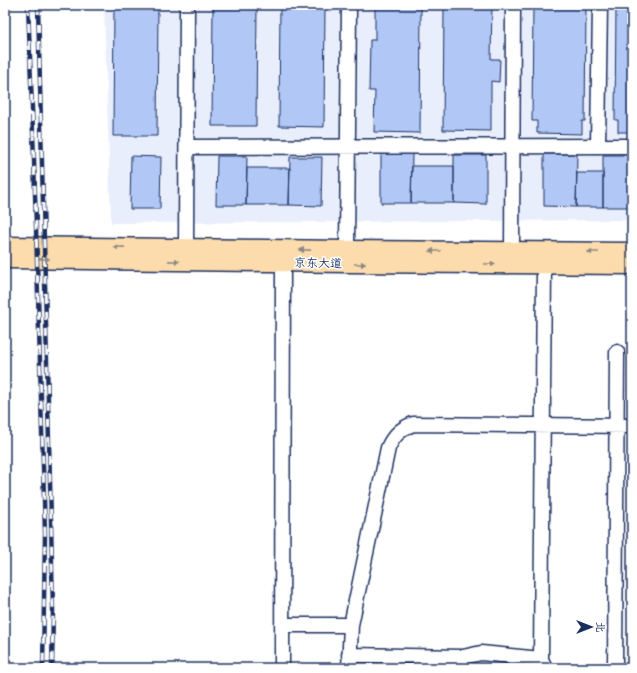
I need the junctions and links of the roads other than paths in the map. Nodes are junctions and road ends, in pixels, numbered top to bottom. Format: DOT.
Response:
graph roads {
  1 [pos="187,5"];
  2 [pos="349,5"];
  3 [pos="513,5"];
  4 [pos="600,5"];
  5 [pos="348,146"];
  6 [pos="512,146"];
  7 [pos="598,146"];
  8 [pos="632,146"];
  9 [pos="186,147"];
  10 [pos="5,246"];
  11 [pos="186,248"];
  12 [pos="347,250"];
  13 [pos="512,251"];
  14 [pos="632,252"];
  15 [pos="5,259"];
  16 [pos="283,262"];
  17 [pos="544,265"];
  18 [pos="632,265"];
  19 [pos="616,352"];
  20 [pos="543,425"];
  21 [pos="616,426"];
  22 [pos="632,426"];
  23 [pos="282,625"];
  24 [pos="351,625"];
  25 [pos="349,662"];
  26 [pos="543,664"];
  27 [pos="282,668"];
  28 [pos="615,668"];
  1 -- 9 [label="street"];
  2 -- 5 [label="street"];
  3 -- 6 [label="street"];
  4 -- 7 [label="street"];
  5 -- 6 [label="street"];
  5 -- 9 [label="street"];
  5 -- 12 [label="street"];
  6 -- 7 [label="street"];
  6 -- 13 [label="street"];
  7 -- 8 [label="street"];
  9 -- 11 [label="street"];
  11 -- 10 [label="main road, 京东大道, one-way"];
  12 -- 11 [label="main road, 京东大道, one-way"];
  13 -- 12 [label="main road, 京东大道, one-way"];
  14 -- 13 [label="main road, 京东大道, one-way"];
  15 -- 16 [label="main road, 京东大道, one-way"];
  16 -- 17 [label="main road, 京东大道, one-way"];
  16 -- 23 [label="street"];
  17 -- 18 [label="main road, 京东大道"];
  17 -- 20 [label="street"];
  19 -- 21 [label="street"];
  20 -- 21 [label="street"];
  20 -- 24 [label="street"];
  20 -- 26 [label="street"];
  21 -- 22 [label="street"];
  21 -- 28 [label="street"];
  23 -- 24 [label="street"];
  23 -- 27 [label="street"];
  24 -- 25 [label="street"];
  25 -- 26 [label="street"];
}
